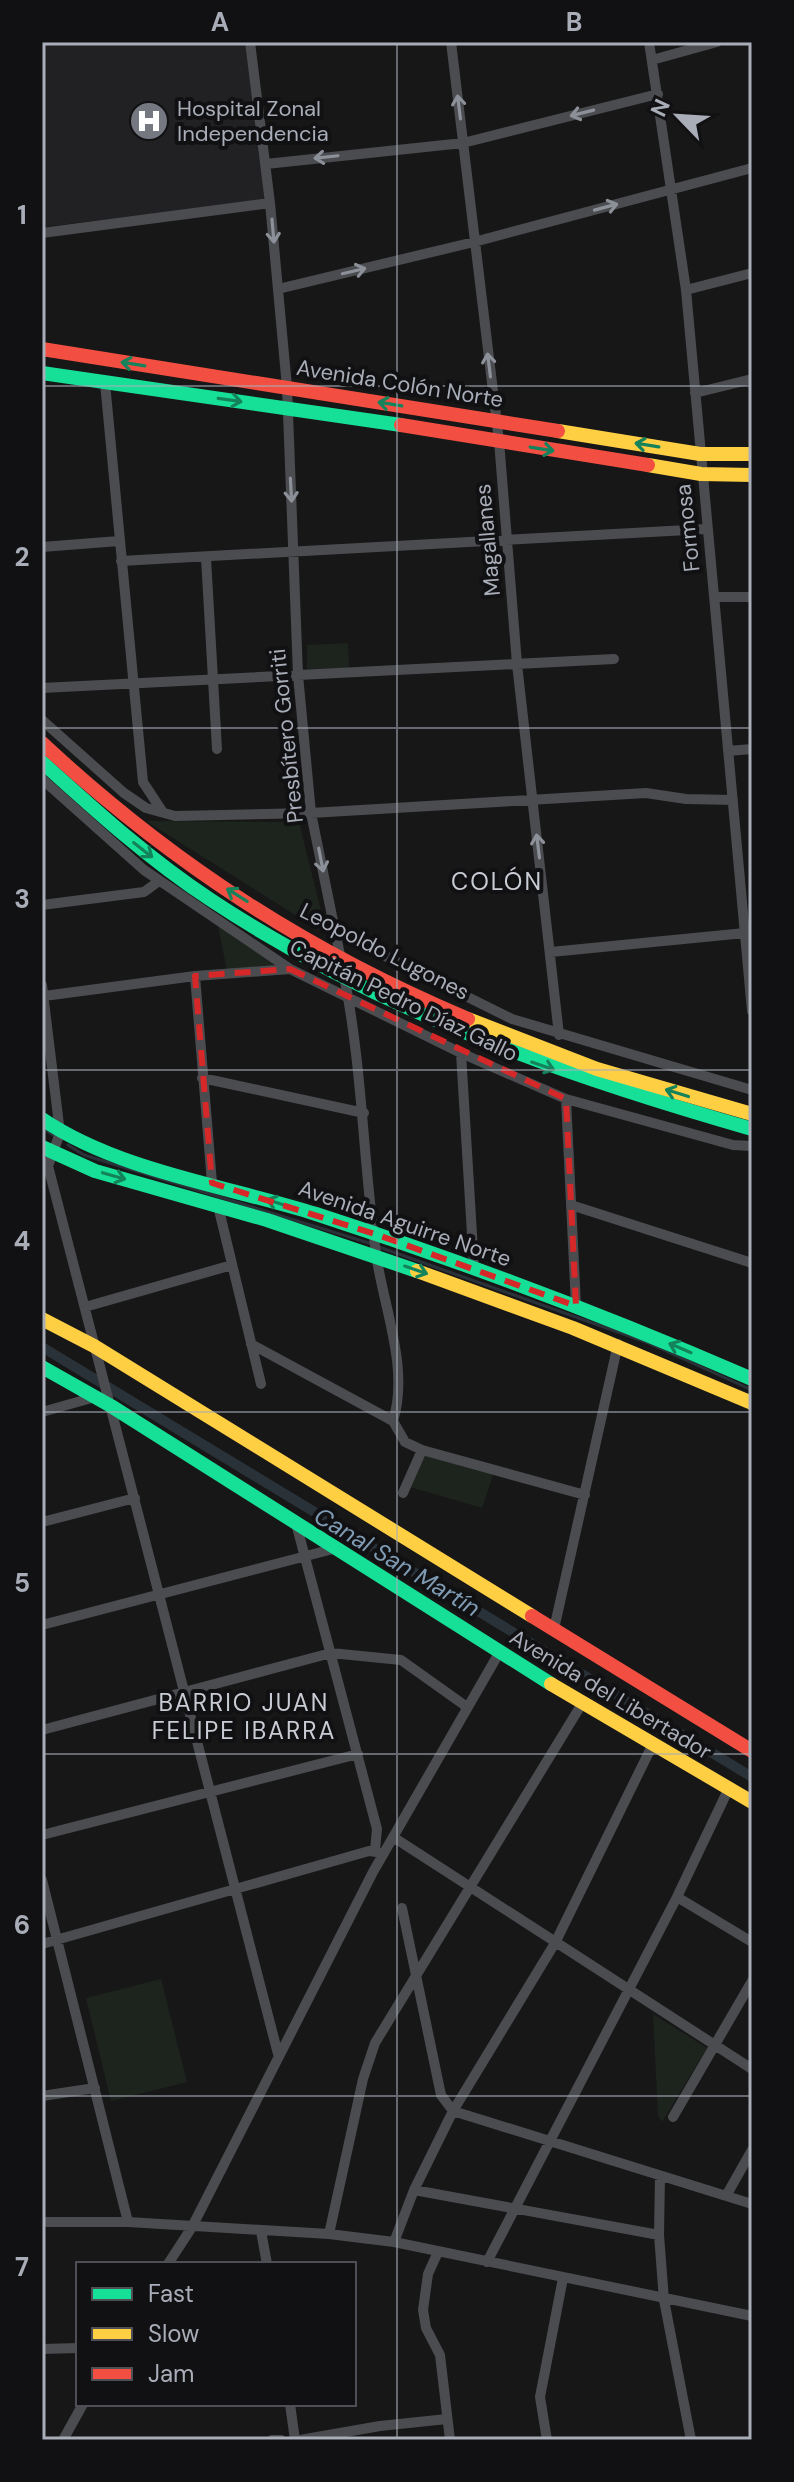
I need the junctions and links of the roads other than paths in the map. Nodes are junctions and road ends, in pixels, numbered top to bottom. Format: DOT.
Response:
graph roads {
  1 [pos="250,42"];
  2 [pos="451,42"];
  3 [pos="649,42"];
  4 [pos="717,42"];
  5 [pos="652,60"];
  6 [pos="658,94"];
  7 [pos="463,143"];
  8 [pos="266,164"];
  9 [pos="752,168"];
  10 [pos="673,189"];
  11 [pos="270,203"];
  12 [pos="42,233"];
  13 [pos="474,242"];
  14 [pos="752,273"];
  15 [pos="278,289"];
  16 [pos="686,290"];
  17 [pos="42,349"];
  18 [pos="42,373"];
  19 [pos="752,379"];
  20 [pos="105,383"];
  21 [pos="287,387"];
  22 [pos="695,393"];
  23 [pos="287,407"];
  24 [pos="496,421"];
  25 [pos="499,441"];
  26 [pos="700,454"];
  27 [pos="752,454"];
  28 [pos="701,474"];
  29 [pos="752,475"];
  30 [pos="706,529"];
  31 [pos="119,541"];
  32 [pos="507,543"];
  33 [pos="42,547"];
  34 [pos="294,554"];
  35 [pos="206,558"];
  36 [pos="121,561"];
  37 [pos="714,597"];
  38 [pos="752,597"];
  39 [pos="614,659"];
  40 [pos="517,664"];
  41 [pos="298,675"];
  42 [pos="212,680"];
  43 [pos="132,683"];
  44 [pos="42,688"];
  45 [pos="42,720"];
  46 [pos="42,743"];
  47 [pos="217,749"];
  48 [pos="752,749"];
  49 [pos="728,751"];
  50 [pos="42,762"];
  51 [pos="42,779"];
  52 [pos="533,800"];
  53 [pos="733,800"];
  54 [pos="163,813"];
  55 [pos="311,813"];
  56 [pos="159,881"];
  57 [pos="747,904"];
  58 [pos="42,905"];
  59 [pos="335,931"];
  60 [pos="745,933"];
  61 [pos="551,952"];
  62 [pos="341,957"];
  63 [pos="290,969"];
  64 [pos="344,975"];
  65 [pos="195,976"];
  66 [pos="43,990"];
  67 [pos="349,997"];
  68 [pos="752,1011"];
  69 [pos="559,1035"];
  70 [pos="461,1053"];
  71 [pos="202,1078"];
  72 [pos="752,1090"];
  73 [pos="566,1099"];
  74 [pos="364,1113"];
  75 [pos="752,1114"];
  76 [pos="42,1119"];
  77 [pos="752,1129"];
  78 [pos="60,1133"];
  79 [pos="752,1146"];
  80 [pos="46,1158"];
  81 [pos="212,1183"];
  82 [pos="571,1205"];
  83 [pos="218,1206"];
  84 [pos="376,1245"];
  85 [pos="752,1263"];
  86 [pos="232,1265"];
  87 [pos="474,1267"];
  88 [pos="576,1306"];
  89 [pos="85,1307"];
  90 [pos="42,1319"];
  91 [pos="251,1344"];
  92 [pos="618,1344"];
  93 [pos="94,1346"];
  94 [pos="42,1367"];
  95 [pos="752,1379"];
  96 [pos="261,1384"];
  97 [pos="95,1397"];
  98 [pos="752,1403"];
  99 [pos="111,1406"];
  100 [pos="42,1412"];
  101 [pos="393,1421"];
  102 [pos="422,1450"];
  103 [pos="403,1493"];
  104 [pos="585,1495"];
  105 [pos="135,1498"];
  106 [pos="42,1522"];
  107 [pos="297,1527"];
  108 [pos="333,1549"];
  109 [pos="305,1556"];
  110 [pos="160,1594"];
  111 [pos="42,1625"];
  112 [pos="554,1629"];
  113 [pos="331,1653"];
  114 [pos="499,1653"];
  115 [pos="186,1691"];
  116 [pos="583,1702"];
  117 [pos="467,1707"];
  118 [pos="42,1730"];
  119 [pos="653,1744"];
  120 [pos="752,1751"];
  121 [pos="358,1754"];
  122 [pos="729,1788"];
  123 [pos="212,1790"];
  124 [pos="752,1802"];
  125 [pos="42,1835"];
  126 [pos="393,1837"];
  127 [pos="380,1852"];
  128 [pos="42,1880"];
  129 [pos="237,1887"];
  130 [pos="472,1887"];
  131 [pos="677,1897"];
  132 [pos="402,1908"];
  133 [pos="57,1940"];
  134 [pos="752,1942"];
  135 [pos="555,1943"];
  136 [pos="42,1944"];
  137 [pos="414,1977"];
  138 [pos="752,1981"];
  139 [pos="628,1989"];
  140 [pos="716,2045"];
  141 [pos="278,2054"];
  142 [pos="752,2069"];
  143 [pos="95,2088"];
  144 [pos="42,2096"];
  145 [pos="453,2111"];
  146 [pos="673,2117"];
  147 [pos="550,2142"];
  148 [pos="752,2150"];
  149 [pos="660,2176"];
  150 [pos="414,2190"];
  151 [pos="726,2196"];
  152 [pos="752,2204"];
  153 [pos="514,2211"];
  154 [pos="42,2222"];
  155 [pos="128,2222"];
  156 [pos="192,2227"];
  157 [pos="261,2231"];
  158 [pos="329,2234"];
  159 [pos="659,2235"];
  160 [pos="394,2242"];
  161 [pos="438,2252"];
  162 [pos="169,2262"];
  163 [pos="267,2262"];
  164 [pos="487,2262"];
  165 [pos="563,2278"];
  166 [pos="664,2300"];
  167 [pos="752,2316"];
  168 [pos="76,2348"];
  169 [pos="42,2349"];
  170 [pos="82,2406"];
  171 [pos="290,2406"];
  172 [pos="447,2419"];
  173 [pos="350,2435"];
  174 [pos="63,2440"];
  175 [pos="272,2440"];
  176 [pos="281,2440"];
  177 [pos="297,2440"];
  178 [pos="450,2440"];
  179 [pos="547,2440"];
  180 [pos="691,2440"];
  1 -- 8 [label="street, Presbítero Gorriti"];
  7 -- 2 [label="street, Magallanes, one-way"];
  3 -- 5 [label="street, Formosa"];
  4 -- 5 [label="street"];
  5 -- 6 [label="street, Formosa"];
  6 -- 7 [label="street, one-way"];
  6 -- 10 [label="street, Formosa"];
  7 -- 8 [label="street, one-way"];
  7 -- 13 [label="street, Magallanes"];
  8 -- 11 [label="street, Presbítero Gorriti"];
  9 -- 10 [label="street"];
  13 -- 10 [label="street, one-way"];
  10 -- 16 [label="street, Formosa"];
  11 -- 12 [label="street"];
  11 -- 15 [label="street, Presbítero Gorriti, one-way"];
  15 -- 13 [label="street, one-way"];
  24 -- 13 [label="street, Magallanes, one-way"];
  14 -- 16 [label="street"];
  15 -- 21 [label="street, Presbítero Gorriti"];
  16 -- 22 [label="street, Formosa"];
  21 -- 17 [label="main road, Avenida Colón Norte, one-way"];
  18 -- 20 [label="main road, Avenida Colón Norte"];
  19 -- 22 [label="street"];
  20 -- 23 [label="main road, Avenida Colón Norte, one-way"];
  20 -- 31 [label="street"];
  21 -- 23 [label="street, Presbítero Gorriti"];
  24 -- 21 [label="main road, Avenida Colón Norte, one-way"];
  22 -- 26 [label="street, Formosa"];
  23 -- 25 [label="main road, Avenida Colón Norte"];
  23 -- 34 [label="street, Presbítero Gorriti, one-way"];
  24 -- 25 [label="street, Magallanes"];
  26 -- 24 [label="main road, Avenida Colón Norte, one-way"];
  25 -- 28 [label="main road, Avenida Colón Norte, one-way"];
  25 -- 32 [label="street, Magallanes"];
  26 -- 27 [label="main road, Avenida Colón Norte"];
  26 -- 28 [label="street, Formosa"];
  28 -- 29 [label="main road, Avenida Colón Norte"];
  28 -- 30 [label="street, Formosa"];
  30 -- 32 [label="street"];
  30 -- 37 [label="street, Formosa"];
  31 -- 33 [label="street"];
  31 -- 36 [label="street"];
  32 -- 34 [label="street"];
  32 -- 40 [label="street, Magallanes"];
  34 -- 35 [label="street"];
  34 -- 41 [label="street, Presbítero Gorriti"];
  35 -- 36 [label="street"];
  35 -- 42 [label="street"];
  36 -- 43 [label="street"];
  37 -- 38 [label="street"];
  37 -- 49 [label="street, Formosa"];
  39 -- 40 [label="street"];
  40 -- 41 [label="street"];
  40 -- 52 [label="street, Magallanes"];
  41 -- 42 [label="street"];
  41 -- 55 [label="street, Presbítero Gorriti"];
  42 -- 43 [label="street"];
  42 -- 47 [label="street"];
  43 -- 44 [label="street"];
  43 -- 54 [label="street"];
  45 -- 54 [label="street"];
  62 -- 46 [label="main road, Leopoldo Lugones, one-way"];
  48 -- 49 [label="street"];
  49 -- 53 [label="street, Formosa"];
  50 -- 64 [label="main road, Leopoldo Lugones, one-way"];
  51 -- 56 [label="street, Capitán Pedro Díaz Gallo"];
  52 -- 53 [label="street"];
  52 -- 55 [label="street"];
  61 -- 52 [label="street, Magallanes, one-way"];
  53 -- 57 [label="street, Formosa"];
  54 -- 55 [label="street"];
  55 -- 59 [label="street, Presbítero Gorriti, one-way"];
  56 -- 58 [label="street"];
  56 -- 63 [label="street, Capitán Pedro Díaz Gallo"];
  57 -- 60 [label="street, Formosa"];
  59 -- 62 [label="street, Presbítero Gorriti"];
  59 -- 69 [label="street, Capitán Pedro Díaz Gallo"];
  60 -- 61 [label="street"];
  60 -- 68 [label="street, Formosa"];
  61 -- 69 [label="street, Magallanes"];
  62 -- 64 [label="street, Presbítero Gorriti"];
  75 -- 62 [label="main road, Leopoldo Lugones, one-way"];
  63 -- 65 [label="street"];
  63 -- 67 [label="street, Capitán Pedro Díaz Gallo"];
  64 -- 67 [label="street, Presbítero Gorriti"];
  64 -- 77 [label="main road, Leopoldo Lugones, one-way"];
  65 -- 66 [label="street"];
  65 -- 71 [label="street"];
  66 -- 78 [label="street"];
  67 -- 70 [label="street, Capitán Pedro Díaz Gallo"];
  67 -- 74 [label="street, Presbítero Gorriti"];
  69 -- 72 [label="street, Capitán Pedro Díaz Gallo"];
  70 -- 73 [label="street, Capitán Pedro Díaz Gallo"];
  70 -- 87 [label="street"];
  71 -- 74 [label="street"];
  71 -- 81 [label="street"];
  73 -- 79 [label="street, Capitán Pedro Díaz Gallo"];
  73 -- 82 [label="street"];
  74 -- 84 [label="street, Presbítero Gorriti"];
  76 -- 78 [label="main road, Avenida Aguirre Norte"];
  78 -- 80 [label="street"];
  78 -- 81 [label="main road, Avenida Aguirre Norte"];
  80 -- 83 [label="main road, Avenida Aguirre Norte, one-way"];
  80 -- 89 [label="street"];
  84 -- 81 [label="main road, Avenida Aguirre Norte, one-way"];
  82 -- 85 [label="street"];
  82 -- 88 [label="street"];
  83 -- 84 [label="main road, Avenida Aguirre Norte"];
  83 -- 86 [label="street"];
  84 -- 87 [label="main road, Avenida Aguirre Norte"];
  84 -- 92 [label="main road, Avenida Aguirre Norte, one-way"];
  84 -- 101 [label="street, Presbítero Gorriti"];
  86 -- 89 [label="street"];
  86 -- 91 [label="street"];
  87 -- 88 [label="main road, Avenida Aguirre Norte"];
  95 -- 88 [label="main road, Avenida Aguirre Norte, one-way"];
  89 -- 93 [label="street"];
  90 -- 93 [label="main road, Avenida del Libertador"];
  91 -- 96 [label="street"];
  91 -- 101 [label="street"];
  92 -- 98 [label="main road, Avenida Aguirre Norte"];
  92 -- 104 [label="street"];
  93 -- 99 [label="street"];
  93 -- 112 [label="main road, Avenida del Libertador"];
  94 -- 97 [label="main road, Avenida del Libertador"];
  97 -- 99 [label="main road, Avenida del Libertador"];
  97 -- 100 [label="street"];
  99 -- 105 [label="street"];
  99 -- 107 [label="main road, Avenida del Libertador"];
  101 -- 102 [label="street"];
  102 -- 103 [label="street"];
  102 -- 104 [label="street"];
  104 -- 112 [label="street"];
  105 -- 106 [label="street"];
  105 -- 110 [label="street"];
  107 -- 108 [label="main road, Avenida del Libertador"];
  107 -- 109 [label="street"];
  108 -- 109 [label="street"];
  108 -- 114 [label="main road, Avenida del Libertador"];
  109 -- 110 [label="street"];
  109 -- 113 [label="street"];
  110 -- 111 [label="street"];
  110 -- 115 [label="street"];
  112 -- 120 [label="main road, Avenida del Libertador"];
  113 -- 115 [label="street"];
  113 -- 117 [label="street"];
  113 -- 121 [label="street"];
  114 -- 116 [label="main road, Avenida del Libertador"];
  114 -- 117 [label="street"];
  115 -- 118 [label="street"];
  115 -- 123 [label="street"];
  116 -- 119 [label="main road, Avenida del Libertador"];
  116 -- 130 [label="street"];
  117 -- 126 [label="street"];
  119 -- 122 [label="main road, Avenida del Libertador"];
  119 -- 135 [label="street"];
  121 -- 123 [label="street"];
  121 -- 127 [label="street"];
  122 -- 124 [label="main road, Avenida del Libertador"];
  122 -- 131 [label="street"];
  123 -- 125 [label="street"];
  123 -- 129 [label="street"];
  126 -- 127 [label="street"];
  126 -- 130 [label="street"];
  127 -- 129 [label="street"];
  127 -- 141 [label="street"];
  128 -- 133 [label="street"];
  129 -- 133 [label="street"];
  129 -- 141 [label="street"];
  130 -- 135 [label="street"];
  130 -- 137 [label="street"];
  131 -- 134 [label="street"];
  131 -- 139 [label="street"];
  132 -- 137 [label="street"];
  133 -- 136 [label="street"];
  133 -- 143 [label="street"];
  135 -- 139 [label="street"];
  135 -- 145 [label="street"];
  137 -- 145 [label="street"];
  137 -- 158 [label="street"];
  138 -- 140 [label="street"];
  139 -- 140 [label="street"];
  139 -- 147 [label="street"];
  140 -- 142 [label="street"];
  140 -- 146 [label="street"];
  141 -- 156 [label="street"];
  143 -- 144 [label="street"];
  143 -- 155 [label="street"];
  145 -- 147 [label="street"];
  145 -- 150 [label="street"];
  147 -- 149 [label="street"];
  147 -- 153 [label="street"];
  148 -- 151 [label="street"];
  149 -- 151 [label="street"];
  149 -- 159 [label="street"];
  150 -- 153 [label="street"];
  150 -- 160 [label="street"];
  151 -- 152 [label="street"];
  153 -- 159 [label="street"];
  153 -- 164 [label="street"];
  154 -- 155 [label="street"];
  155 -- 156 [label="street"];
  156 -- 157 [label="street"];
  156 -- 162 [label="street"];
  157 -- 158 [label="street"];
  157 -- 163 [label="street"];
  158 -- 160 [label="street"];
  159 -- 166 [label="street"];
  160 -- 161 [label="street"];
  161 -- 164 [label="street"];
  161 -- 172 [label="street"];
  164 -- 165 [label="street"];
  165 -- 166 [label="street"];
  165 -- 179 [label="street"];
  166 -- 167 [label="street"];
  166 -- 180 [label="street"];
  168 -- 169 [label="street"];
  170 -- 174 [label="street"];
  171 -- 177 [label="street"];
  172 -- 173 [label="street"];
  172 -- 178 [label="street"];
  173 -- 177 [label="street"];
  175 -- 176 [label="street"];
}
